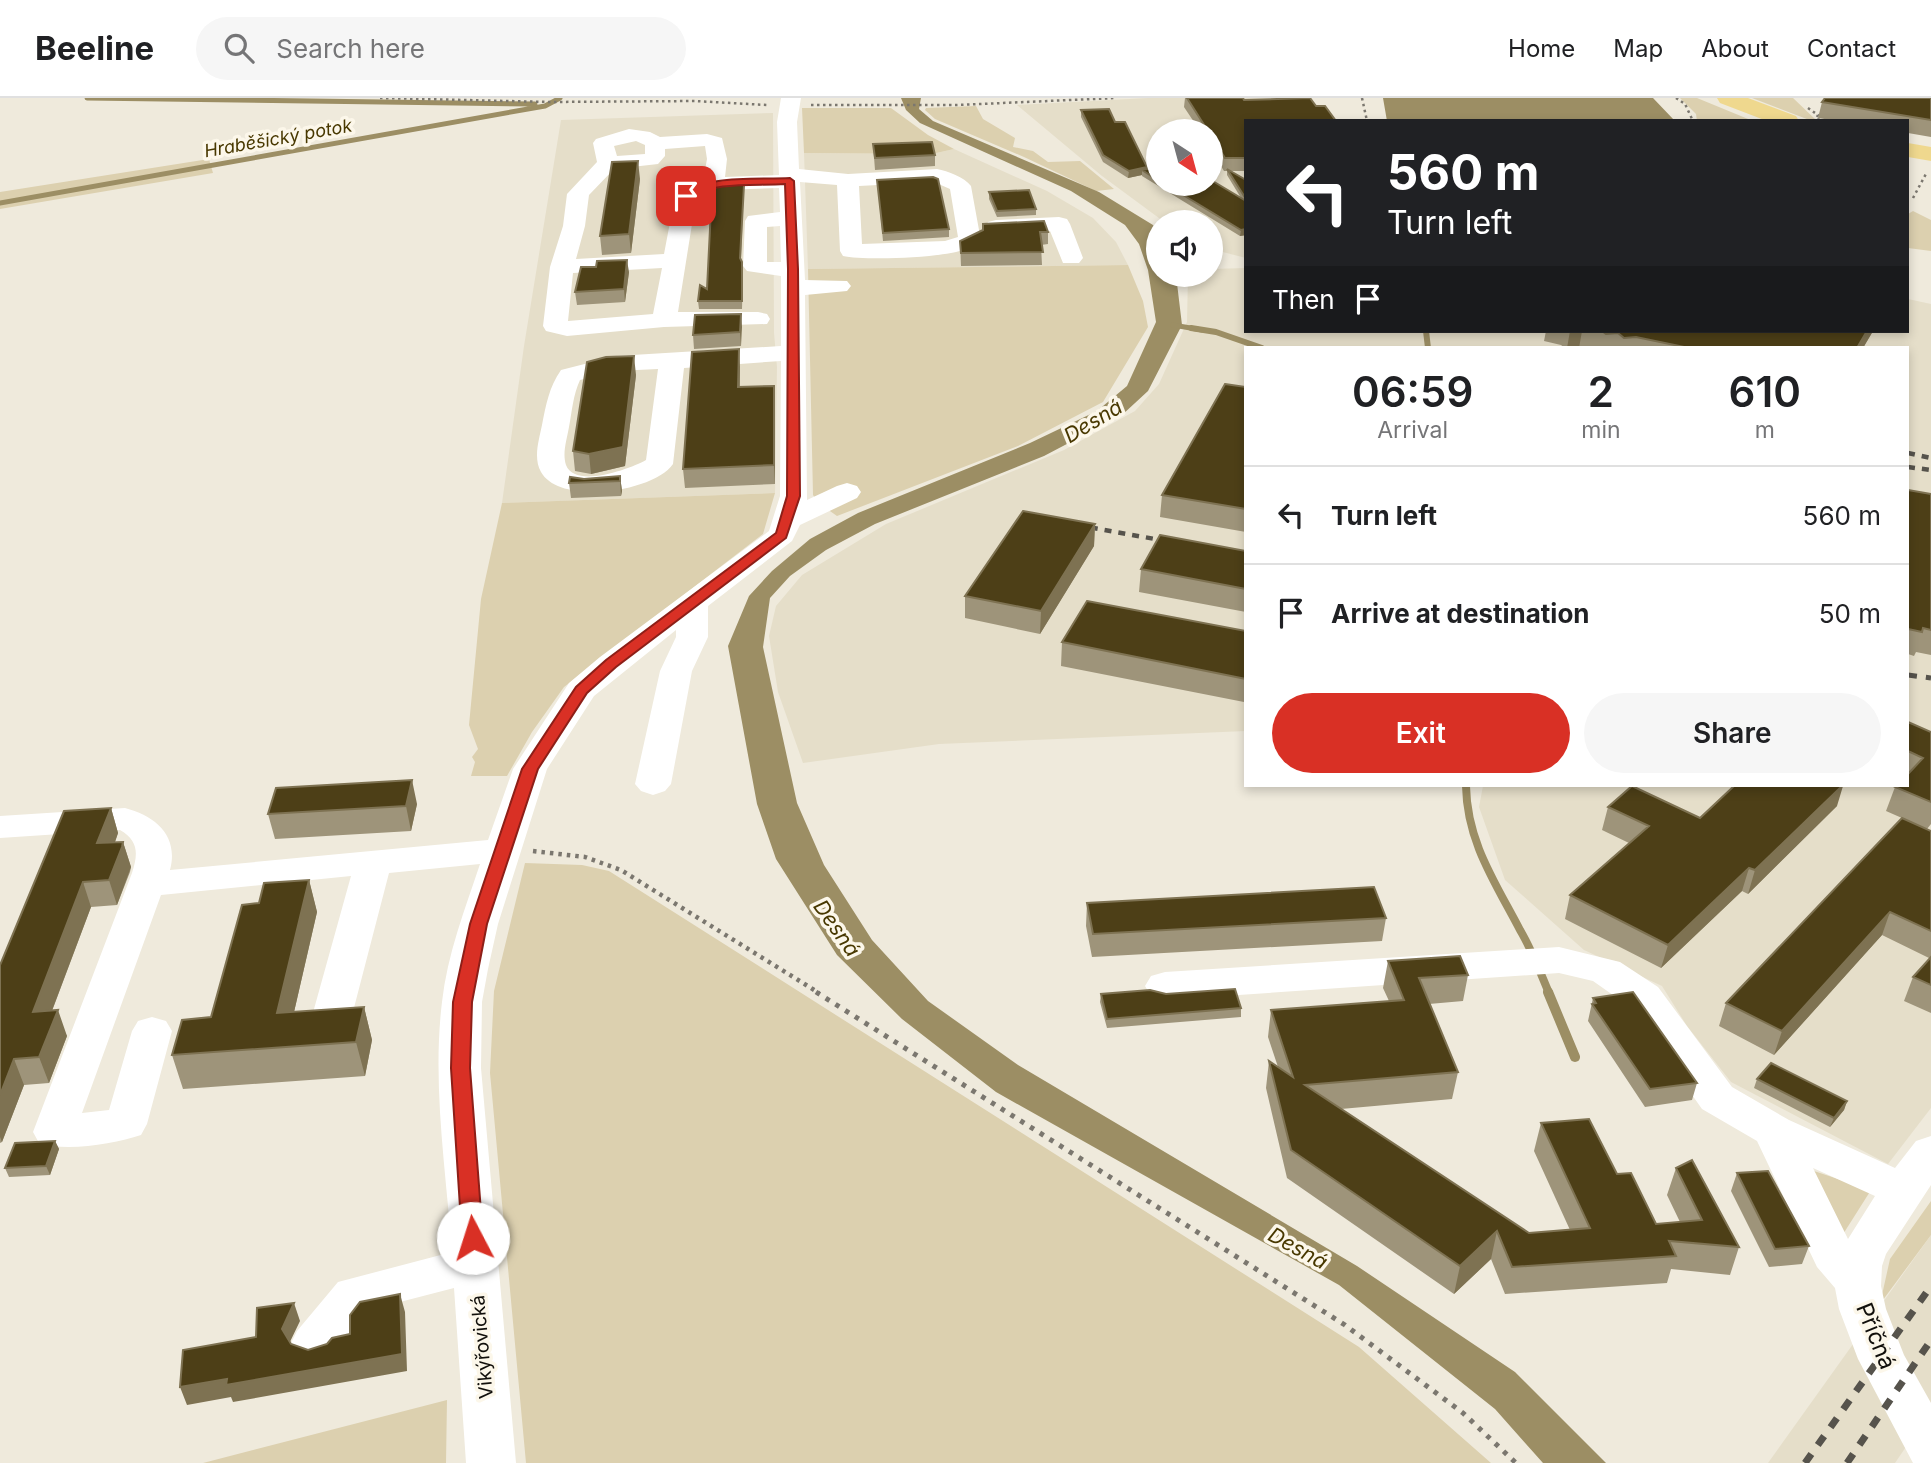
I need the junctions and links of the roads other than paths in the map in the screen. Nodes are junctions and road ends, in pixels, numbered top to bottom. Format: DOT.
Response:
graph roads {
  1 [pos="1728,98"];
  2 [pos="791,102"];
  3 [pos="1783,119"];
  4 [pos="1909,150"];
  5 [pos="651,152"];
  6 [pos="1931,155"];
  7 [pos="714,175"];
  8 [pos="789,177"];
  9 [pos="848,180"];
  10 [pos="967,228"];
  11 [pos="947,248"];
  12 [pos="674,260"];
  13 [pos="562,267"];
  14 [pos="793,278"];
  15 [pos="839,286"];
  16 [pos="758,319"];
  17 [pos="664,320"];
  18 [pos="793,352"];
  19 [pos="673,361"];
  20 [pos="847,492"];
  21 [pos="786,520"];
  22 [pos="692,603"];
  23 [pos="653,784"];
  24 [pos="0,827"];
  25 [pos="504,850"];
  26 [pos="373,864"];
  27 [pos="146,884"];
  28 [pos="1165,986"];
  29 [pos="329,1027"];
  30 [pos="152,1031"];
  31 [pos="1774,1131"];
  32 [pos="1931,1152"];
  33 [pos="1903,1189"];
  34 [pos="475,1264"];
  35 [pos="1857,1281"];
  36 [pos="314,1345"];
  37 [pos="1931,1448"];
  38 [pos="491,1463"];
  1 -- 3 [label="main road"];
  2 -- 8 [label="street, Vikýřovická"];
  4 -- 6 [label="main road"];
  5 -- 7 [label="street"];
  5 -- 7 [label="street"];
  5 -- 13 [label="street"];
  7 -- 8 [label="street"];
  7 -- 12 [label="street"];
  8 -- 9 [label="street"];
  8 -- 14 [label="street, Vikýřovická"];
  9 -- 10 [label="street"];
  9 -- 11 [label="street"];
  10 -- 11 [label="street"];
  10 -- 11 [label="street"];
  12 -- 13 [label="street"];
  12 -- 17 [label="street"];
  13 -- 17 [label="street"];
  14 -- 15 [label="street"];
  14 -- 18 [label="street, Vikýřovická"];
  16 -- 17 [label="street"];
  18 -- 19 [label="street"];
  18 -- 21 [label="street, Vikýřovická"];
  19 -- 19 [label="street"];
  20 -- 21 [label="street"];
  21 -- 22 [label="street, Vikýřovická"];
  22 -- 23 [label="street"];
  22 -- 25 [label="street, Vikýřovická"];
  24 -- 27 [label="street"];
  25 -- 26 [label="street"];
  25 -- 34 [label="street, Vikýřovická"];
  26 -- 27 [label="street"];
  26 -- 29 [label="street"];
  27 -- 30 [label="street"];
  28 -- 31 [label="street"];
  31 -- 33 [label="street"];
  31 -- 35 [label="street"];
  32 -- 33 [label="street, Příčná"];
  33 -- 35 [label="street, Příčná"];
  34 -- 36 [label="street"];
  34 -- 38 [label="street, Vikýřovická"];
  35 -- 37 [label="street, Příčná"];
}
